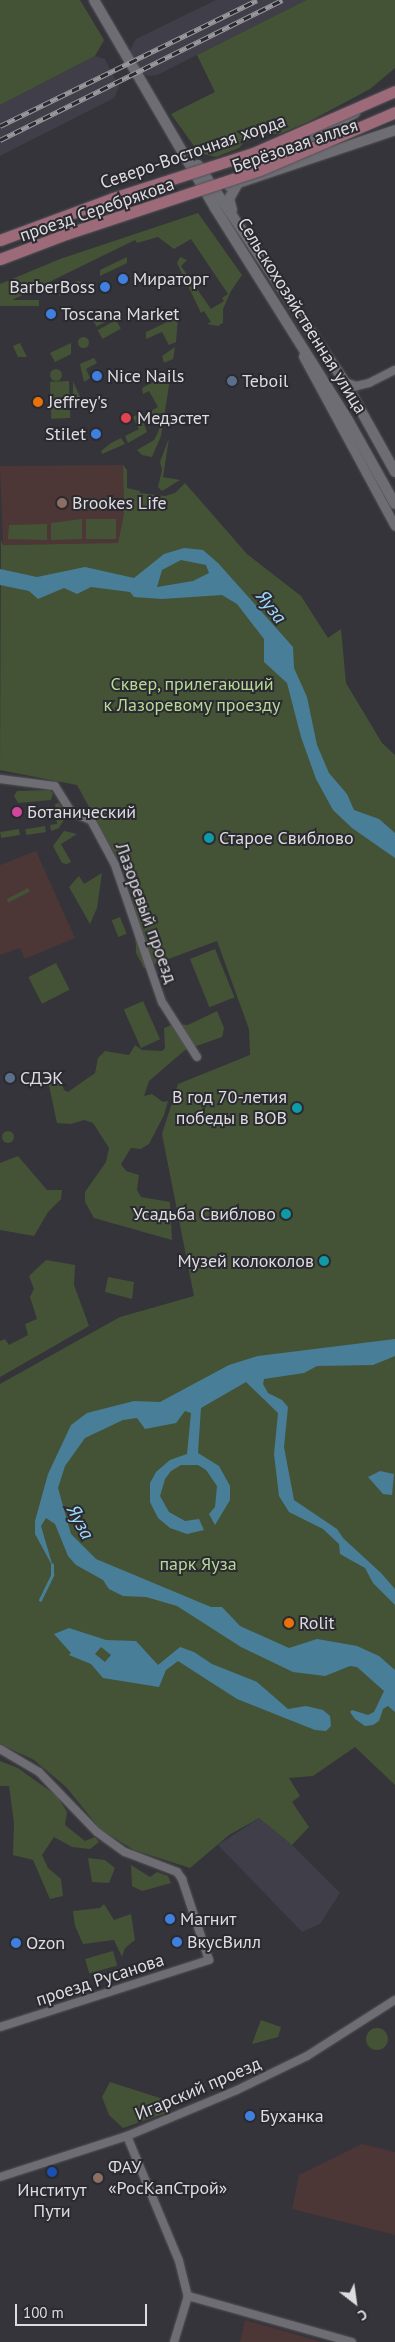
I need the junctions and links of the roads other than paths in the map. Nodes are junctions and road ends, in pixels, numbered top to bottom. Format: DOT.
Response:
graph roads {
  1 [pos="94,0"];
  2 [pos="395,90"];
  3 [pos="395,112"];
  4 [pos="395,126"];
  5 [pos="395,130"];
  6 [pos="372,136"];
  7 [pos="202,175"];
  8 [pos="238,183"];
  9 [pos="216,189"];
  10 [pos="205,192"];
  11 [pos="238,220"];
  12 [pos="0,241"];
  13 [pos="0,260"];
  14 [pos="275,302"];
  15 [pos="395,370"];
  16 [pos="345,382"];
  17 [pos="395,472"];
  18 [pos="395,504"];
  19 [pos="395,526"];
  20 [pos="0,779"];
  21 [pos="197,1057"];
  22 [pos="0,1749"];
  23 [pos="395,2000"];
  24 [pos="0,2028"];
  25 [pos="127,2136"];
  26 [pos="0,2177"];
  27 [pos="188,2296"];
  28 [pos="174,2342"];
  29 [pos="352,2342"];
  1 -- 7 [label="main road, Сельскохозяйственная улица"];
  2 -- 7 [label="main road, Берёзовая аллея"];
  2 -- 12 [label="main road, Северо-Восточная хорда, bridge"];
  3 -- 13 [label="main road, Северо-Восточная хорда, bridge"];
  4 -- 6 [label="main road"];
  5 -- 6 [label="main road, Берёзовая аллея"];
  6 -- 8 [label="main road, Берёзовая аллея"];
  7 -- 9 [label="main road, Сельскохозяйственная улица"];
  7 -- 10 [label="main road, Сельскохозяйственная улица"];
  7 -- 12 [label="main road, проезд Серебрякова"];
  8 -- 9 [label="main road, Берёзовая аллея"];
  8 -- 11 [label="main road"];
  9 -- 10 [label="main road, Берёзовая аллея"];
  9 -- 11 [label="main road, Сельскохозяйственная улица"];
  10 -- 13 [label="main road, проезд Серебрякова"];
  10 -- 14 [label="main road, Сельскохозяйственная улица"];
  11 -- 16 [label="main road, Сельскохозяйственная улица"];
  14 -- 18 [label="main road, Сельскохозяйственная улица"];
  14 -- 19 [label="street"];
  15 -- 16 [label="street"];
  16 -- 17 [label="main road, Сельскохозяйственная улица"];
  20 -- 21 [label="street, Лазоревый проезд"];
  22 -- 24 [label="street, проезд Русанова"];
  23 -- 25 [label="street, Игарский проезд"];
  25 -- 26 [label="street, Игарский проезд"];
  25 -- 27 [label="street"];
  27 -- 28 [label="street"];
  27 -- 29 [label="street"];
}
